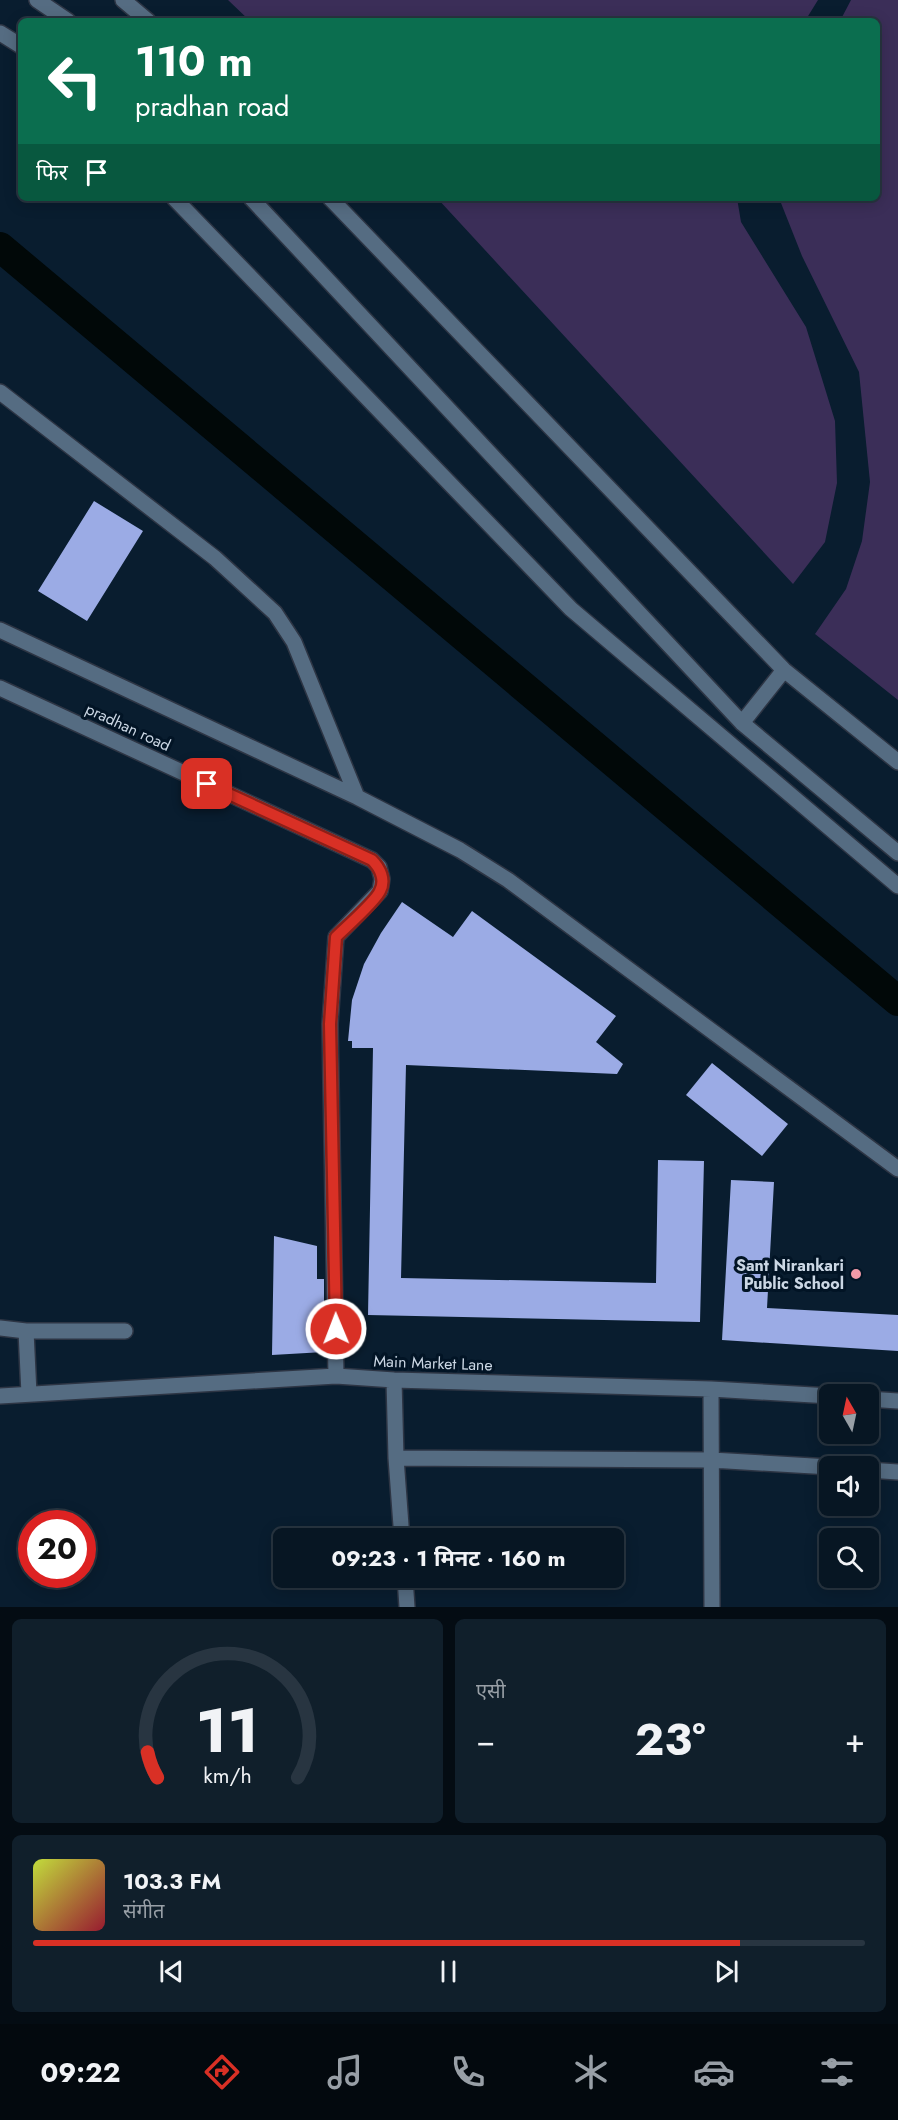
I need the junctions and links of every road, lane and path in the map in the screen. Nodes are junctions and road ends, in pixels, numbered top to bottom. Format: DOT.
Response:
graph roads {
  1 [pos="37,0"];
  2 [pos="123,0"];
  3 [pos="64,18"];
  4 [pos="144,18"];
  5 [pos="0,33"];
  6 [pos="18,44"];
  7 [pos="177,201"];
  8 [pos="254,201"];
  9 [pos="333,201"];
  10 [pos="0,392"];
  11 [pos="0,630"];
  12 [pos="784,670"];
  13 [pos="0,688"];
  14 [pos="742,723"];
  15 [pos="898,762"];
  16 [pos="357,797"];
  17 [pos="898,853"];
  18 [pos="898,886"];
  19 [pos="898,1169"];
  20 [pos="0,1328"];
  21 [pos="26,1331"];
  22 [pos="125,1331"];
  23 [pos="336,1376"];
  24 [pos="394,1380"];
  25 [pos="711,1389"];
  26 [pos="29,1394"];
  27 [pos="819,1395"];
  28 [pos="0,1396"];
  29 [pos="879,1400"];
  30 [pos="898,1401"];
  31 [pos="396,1458"];
  32 [pos="711,1460"];
  33 [pos="819,1466"];
  34 [pos="879,1471"];
  35 [pos="898,1472"];
  36 [pos="401,1528"];
  37 [pos="406,1588"];
  38 [pos="407,1607"];
  39 [pos="711,1607"];
  1 -- 3 [label="street"];
  2 -- 4 [label="street"];
  5 -- 6 [label="street"];
  7 -- 18 [label="street"];
  8 -- 14 [label="street"];
  9 -- 12 [label="street"];
  10 -- 16 [label="street"];
  11 -- 16 [label="street"];
  12 -- 14 [label="street"];
  12 -- 15 [label="street"];
  13 -- 23 [label="street, pradhan road"];
  14 -- 17 [label="street"];
  16 -- 19 [label="street"];
  20 -- 21 [label="street"];
  21 -- 22 [label="street"];
  21 -- 26 [label="street"];
  23 -- 24 [label="street, Main Market Lane"];
  23 -- 26 [label="street, Main Market Lane"];
  24 -- 25 [label="street, Main Market Lane"];
  24 -- 31 [label="street"];
  25 -- 27 [label="street, Main Market Lane"];
  25 -- 32 [label="street"];
  26 -- 28 [label="street, Main Market Lane"];
  29 -- 30 [label="street"];
  31 -- 32 [label="street"];
  31 -- 36 [label="street"];
  32 -- 33 [label="street"];
  32 -- 39 [label="street"];
  34 -- 35 [label="street"];
  37 -- 38 [label="street"];
}
